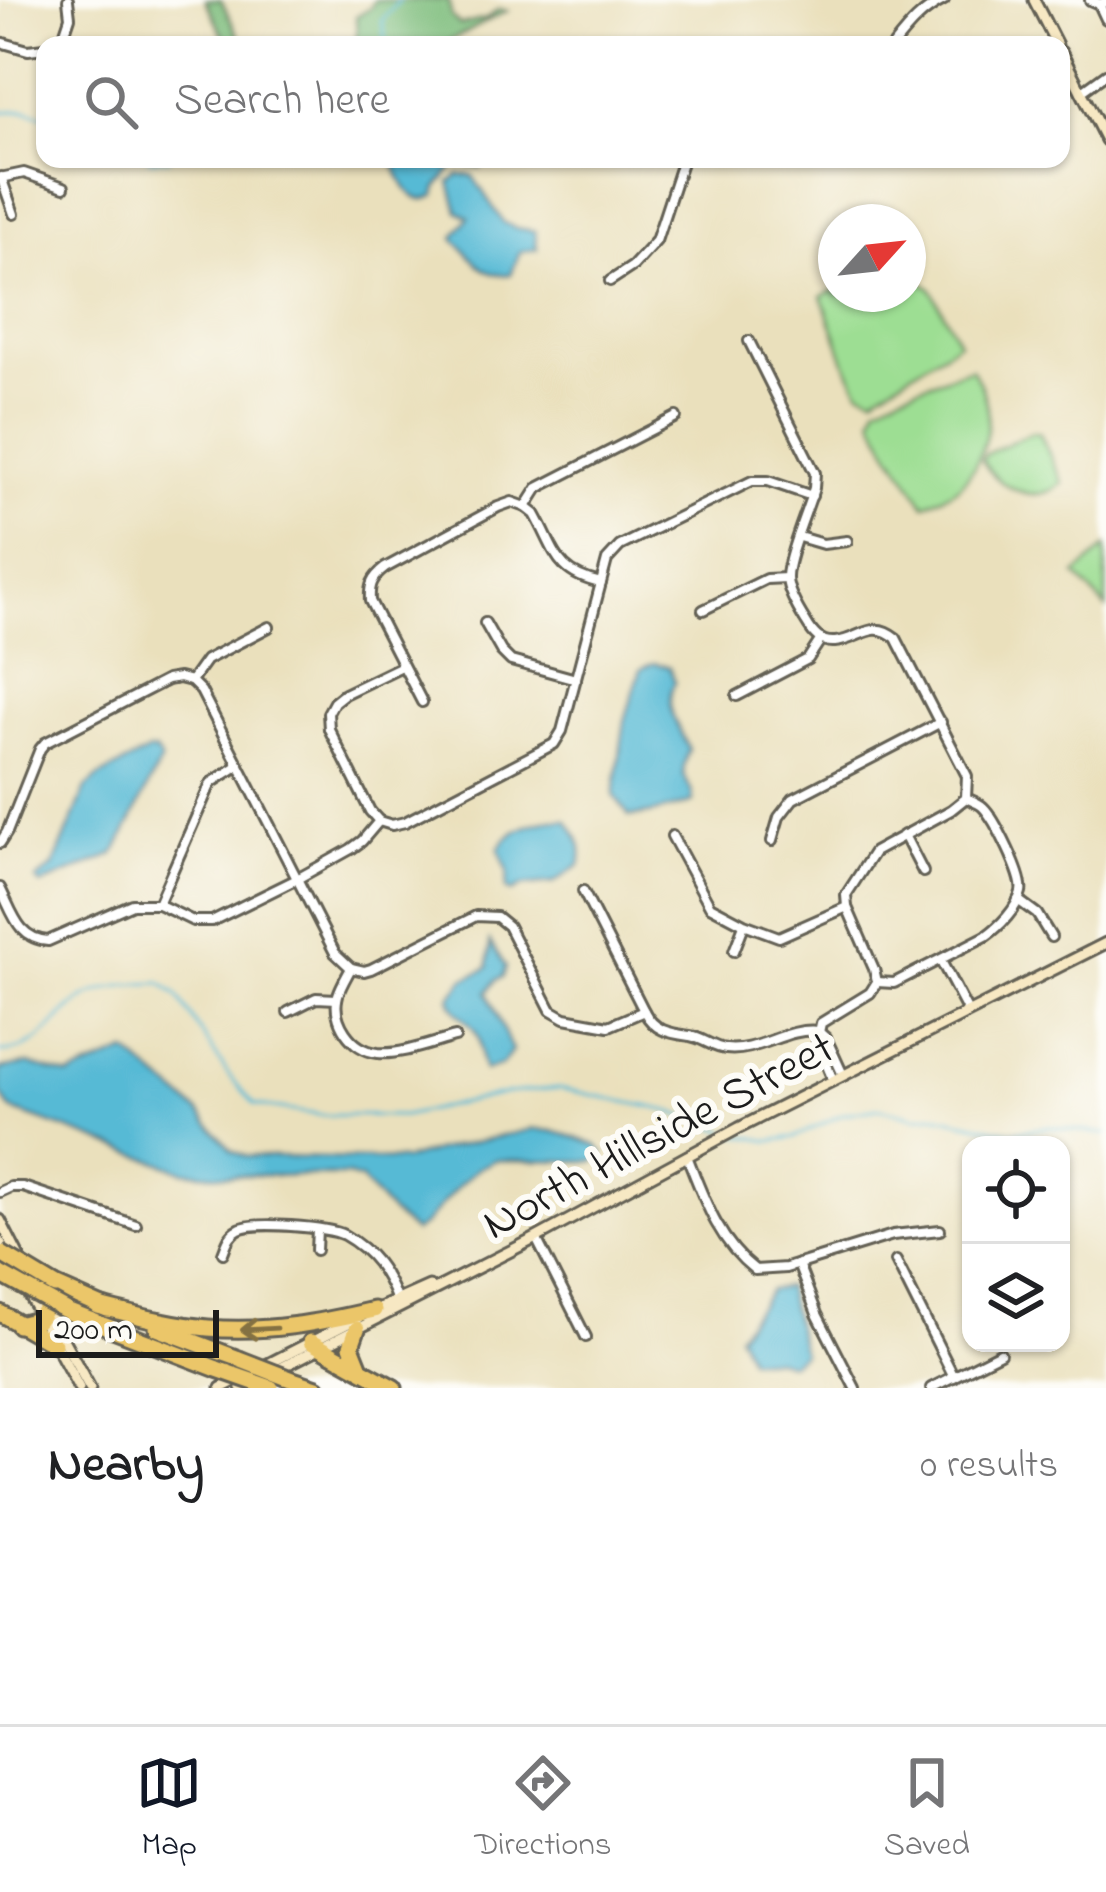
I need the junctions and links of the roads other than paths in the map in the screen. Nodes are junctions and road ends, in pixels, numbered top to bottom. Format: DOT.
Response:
graph roads {
  1 [pos="68,0"];
  2 [pos="944,0"];
  3 [pos="1050,0"];
  4 [pos="1098,2"];
  5 [pos="1035,3"];
  6 [pos="1106,19"];
  7 [pos="64,35"];
  8 [pos="902,36"];
  9 [pos="1052,36"];
  10 [pos="0,42"];
  11 [pos="36,48"];
  12 [pos="1070,70"];
  13 [pos="1106,74"];
  14 [pos="1082,92"];
  15 [pos="1106,140"];
  16 [pos="680,168"];
  17 [pos="1,177"];
  18 [pos="64,187"];
  19 [pos="14,214"];
  20 [pos="610,281"];
  21 [pos="749,341"];
  22 [pos="676,417"];
  23 [pos="812,496"];
  24 [pos="526,507"];
  25 [pos="799,537"];
  26 [pos="847,541"];
  27 [pos="787,578"];
  28 [pos="601,583"];
  29 [pos="703,610"];
  30 [pos="485,623"];
  31 [pos="268,626"];
  32 [pos="820,639"];
  33 [pos="402,665"];
  34 [pos="576,679"];
  35 [pos="190,681"];
  36 [pos="736,696"];
  37 [pos="422,702"];
  38 [pos="940,722"];
  39 [pos="239,766"];
  40 [pos="966,798"];
  41 [pos="379,821"];
  42 [pos="904,835"];
  43 [pos="672,836"];
  44 [pos="772,841"];
  45 [pos="0,844"];
  46 [pos="923,872"];
  47 [pos="297,879"];
  48 [pos="0,888"];
  49 [pos="583,891"];
  50 [pos="1018,900"];
  51 [pos="158,904"];
  52 [pos="847,907"];
  53 [pos="744,924"];
  54 [pos="1051,937"];
  55 [pos="1106,943"];
  56 [pos="734,951"];
  57 [pos="941,961"];
  58 [pos="351,968"];
  59 [pos="877,982"];
  60 [pos="338,999"];
  61 [pos="644,1011"];
  62 [pos="288,1012"];
  63 [pos="968,1012"];
  64 [pos="818,1031"];
  65 [pos="455,1037"];
  66 [pos="838,1078"];
  67 [pos="687,1156"];
  68 [pos="0,1192"];
  69 [pos="0,1220"];
  70 [pos="136,1225"];
  71 [pos="317,1229"];
  72 [pos="940,1230"];
  73 [pos="536,1238"];
  74 [pos="0,1242"];
  75 [pos="316,1250"];
  76 [pos="0,1253"];
  77 [pos="224,1253"];
  78 [pos="896,1261"];
  79 [pos="798,1264"];
  80 [pos="0,1274"];
  81 [pos="398,1304"];
  82 [pos="98,1306"];
  83 [pos="374,1310"];
  84 [pos="43,1312"];
  85 [pos="0,1313"];
  86 [pos="19,1325"];
  87 [pos="357,1330"];
  88 [pos="586,1337"];
  89 [pos="54,1344"];
  90 [pos="317,1345"];
  91 [pos="1000,1354"];
  92 [pos="361,1368"];
  93 [pos="954,1377"];
  94 [pos="232,1387"];
  95 [pos="79,1388"];
  96 [pos="90,1388"];
  97 [pos="271,1388"];
  98 [pos="317,1388"];
  99 [pos="394,1388"];
  100 [pos="855,1388"];
  101 [pos="931,1388"];
  1 -- 7 [label="street"];
  2 -- 8 [label="street"];
  3 -- 5 [label="street"];
  4 -- 6 [label="street"];
  5 -- 9 [label="main road"];
  10 -- 11 [label="street"];
  12 -- 14 [label="main road"];
  13 -- 14 [label="street"];
  14 -- 15 [label="main road"];
  16 -- 20 [label="street"];
  17 -- 18 [label="street"];
  17 -- 19 [label="street"];
  21 -- 23 [label="street"];
  22 -- 24 [label="street"];
  23 -- 25 [label="street"];
  23 -- 28 [label="street"];
  24 -- 28 [label="street"];
  24 -- 33 [label="street"];
  25 -- 26 [label="street"];
  25 -- 27 [label="street"];
  27 -- 29 [label="street"];
  27 -- 32 [label="street"];
  28 -- 34 [label="street"];
  30 -- 34 [label="street"];
  31 -- 35 [label="street"];
  32 -- 36 [label="street"];
  32 -- 38 [label="street"];
  33 -- 37 [label="street"];
  33 -- 41 [label="street"];
  34 -- 41 [label="street"];
  35 -- 39 [label="street"];
  35 -- 45 [label="street"];
  38 -- 40 [label="street"];
  38 -- 44 [label="street"];
  39 -- 47 [label="street"];
  39 -- 51 [label="street"];
  40 -- 42 [label="street"];
  40 -- 50 [label="street"];
  41 -- 47 [label="street"];
  42 -- 46 [label="street"];
  42 -- 52 [label="street"];
  43 -- 53 [label="street"];
  47 -- 51 [label="street"];
  47 -- 58 [label="street"];
  48 -- 51 [label="street"];
  49 -- 61 [label="street"];
  50 -- 54 [label="street"];
  50 -- 57 [label="street"];
  52 -- 53 [label="street"];
  52 -- 59 [label="street"];
  53 -- 56 [label="street"];
  55 -- 63 [label="main road, North Hillside Street"];
  57 -- 59 [label="street"];
  57 -- 63 [label="street"];
  58 -- 60 [label="street"];
  58 -- 61 [label="street"];
  59 -- 64 [label="street"];
  60 -- 62 [label="street"];
  60 -- 65 [label="street"];
  61 -- 64 [label="street"];
  63 -- 66 [label="main road, North Hillside Street"];
  64 -- 66 [label="street"];
  66 -- 67 [label="main road, North Hillside Street"];
  67 -- 73 [label="main road, North Hillside Street"];
  67 -- 79 [label="street"];
  68 -- 70 [label="street"];
  69 -- 84 [label="main road"];
  71 -- 75 [label="street"];
  71 -- 77 [label="street"];
  71 -- 81 [label="street"];
  72 -- 79 [label="street"];
  73 -- 81 [label="main road, North Hillside Street"];
  73 -- 88 [label="street"];
  74 -- 84 [label="main road"];
  76 -- 82 [label="highway, bridge"];
  78 -- 93 [label="street"];
  79 -- 100 [label="street"];
  80 -- 97 [label="highway, bridge"];
  81 -- 83 [label="main road"];
  81 -- 87 [label="main road"];
  83 -- 82 [label="highway, one-way"];
  82 -- 98 [label="highway, bridge"];
  83 -- 90 [label="main road"];
  84 -- 86 [label="highway"];
  84 -- 89 [label="main road"];
  84 -- 96 [label="main road"];
  85 -- 86 [label="highway"];
  86 -- 89 [label="highway"];
  87 -- 90 [label="main road"];
  87 -- 92 [label="highway"];
  89 -- 95 [label="main road"];
  90 -- 92 [label="highway"];
  90 -- 94 [label="main road"];
  91 -- 93 [label="street"];
  92 -- 99 [label="highway"];
  93 -- 101 [label="street"];
}
